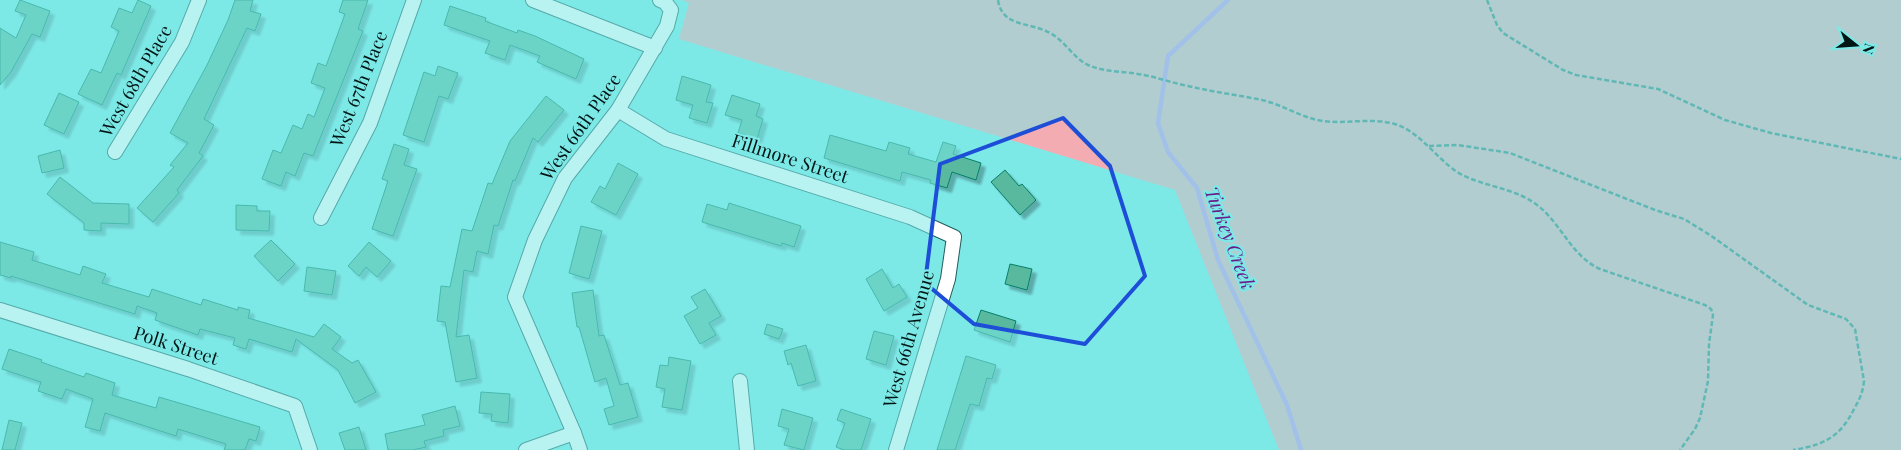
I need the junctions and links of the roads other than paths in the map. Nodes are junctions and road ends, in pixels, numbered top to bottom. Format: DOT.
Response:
graph roads {
  1 [pos="199,0"];
  2 [pos="414,0"];
  3 [pos="533,0"];
  4 [pos="660,0"];
  5 [pos="655,48"];
  6 [pos="618,110"];
  7 [pos="116,152"];
  8 [pos="321,218"];
  9 [pos="954,237"];
  10 [pos="0,310"];
  11 [pos="740,381"];
  12 [pos="574,433"];
  13 [pos="310,450"];
  14 [pos="526,450"];
  15 [pos="580,450"];
  16 [pos="747,450"];
  17 [pos="896,450"];
  1 -- 7 [label="street, West 68th Place"];
  2 -- 8 [label="street, West 67th Place"];
  3 -- 5 [label="street"];
  4 -- 5 [label="street, West 66th Place"];
  5 -- 6 [label="street, West 66th Place"];
  6 -- 9 [label="street, Fillmore Street"];
  6 -- 12 [label="street, West 66th Place"];
  9 -- 17 [label="street, West 66th Avenue"];
  10 -- 13 [label="street, Polk Street"];
  11 -- 16 [label="street"];
  12 -- 14 [label="street"];
  12 -- 15 [label="street, West 66th Place"];
}
